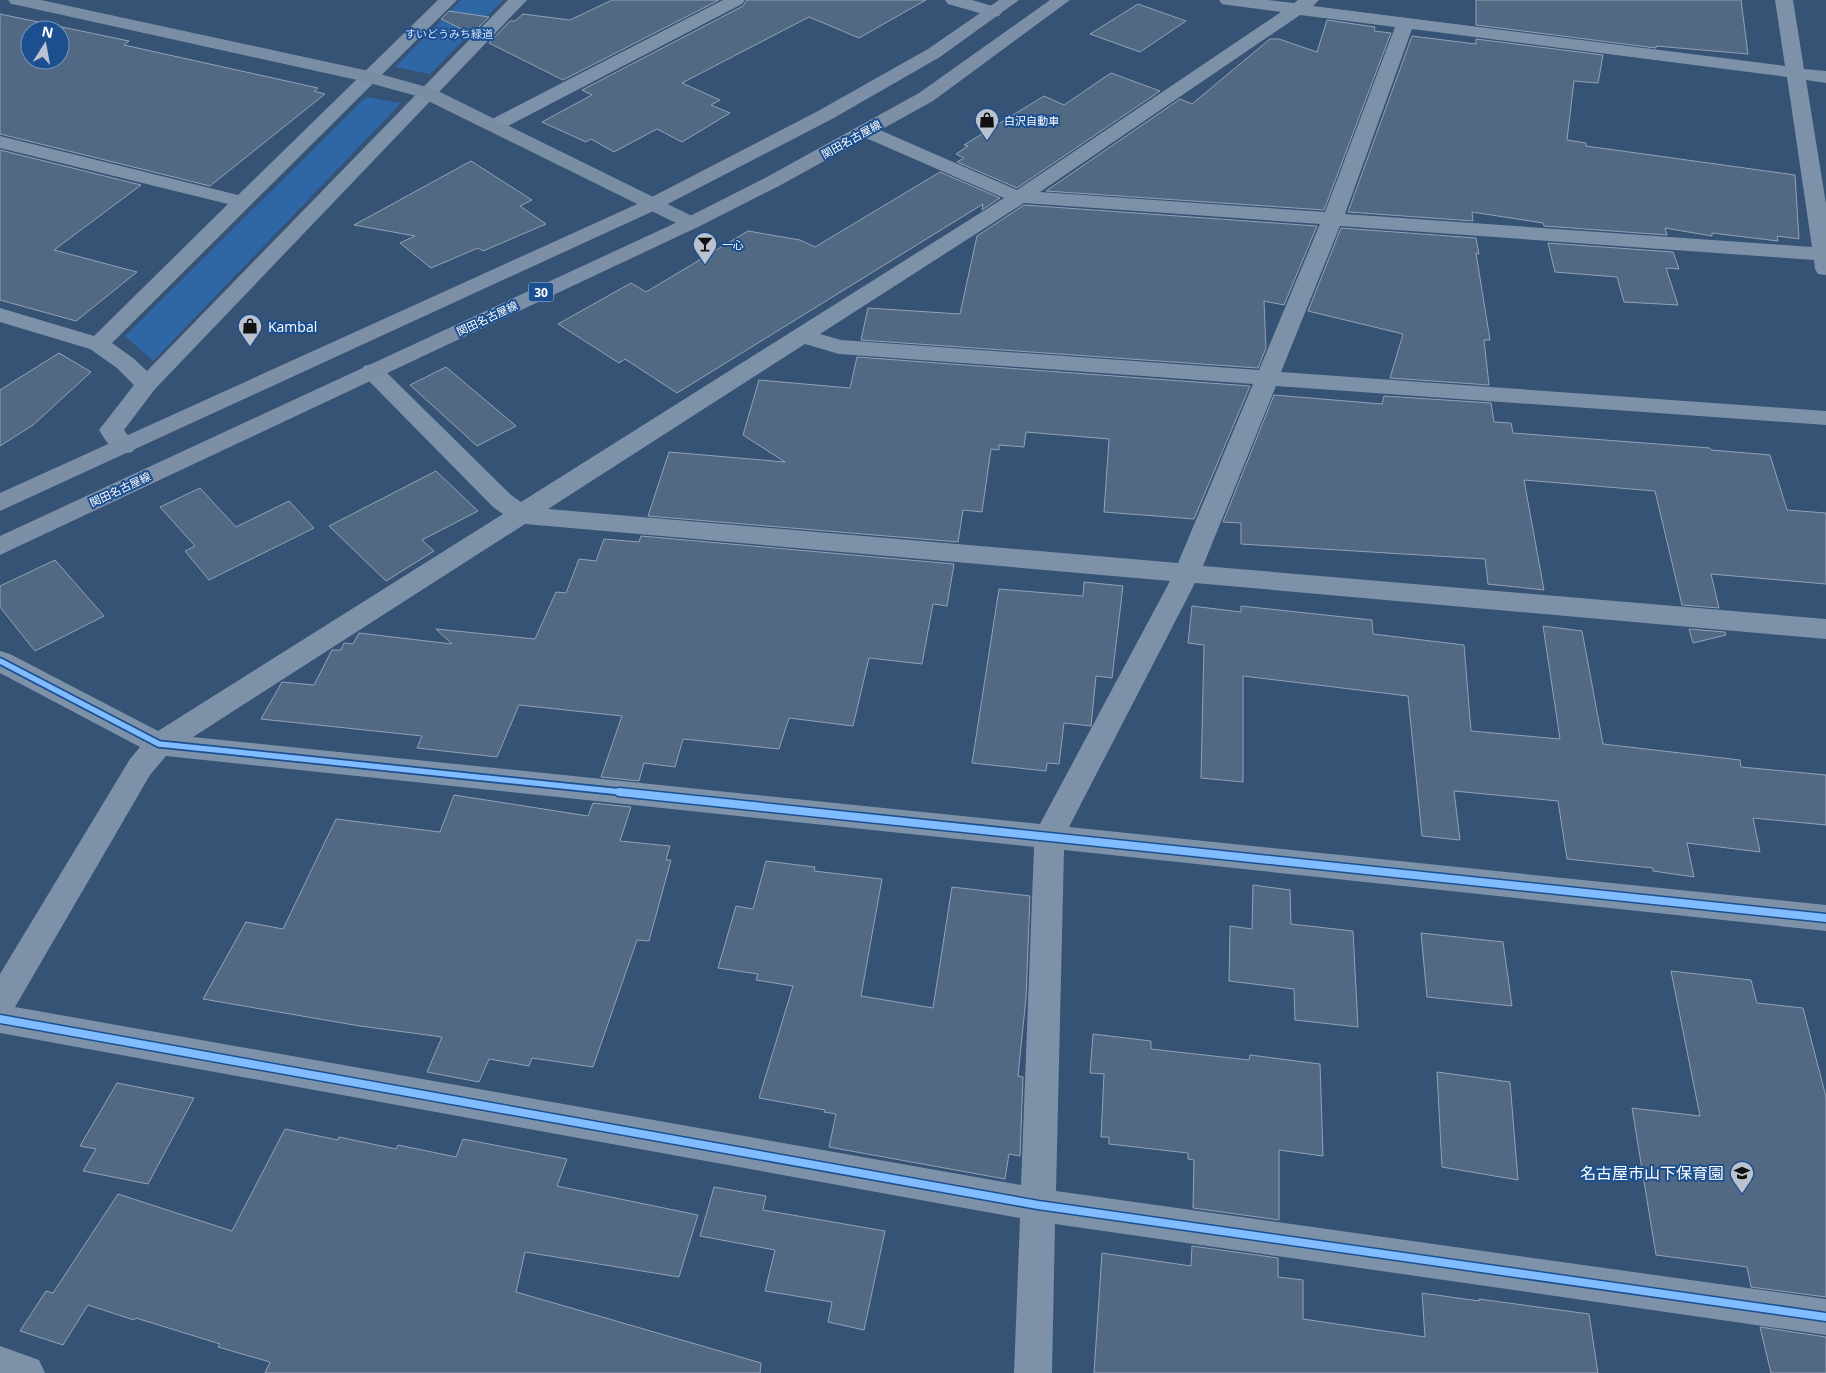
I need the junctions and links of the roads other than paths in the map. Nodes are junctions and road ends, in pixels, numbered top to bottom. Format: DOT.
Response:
graph roads {
  1 [pos="17,0"];
  2 [pos="448,0"];
  3 [pos="518,0"];
  4 [pos="736,0"];
  5 [pos="954,0"];
  6 [pos="1010,0"];
  7 [pos="1061,0"];
  8 [pos="1228,0"];
  9 [pos="1784,0"];
  10 [pos="1304,4"];
  11 [pos="993,12"];
  12 [pos="1405,23"];
  13 [pos="1796,73"];
  14 [pos="369,77"];
  15 [pos="1826,77"];
  16 [pos="427,93"];
  17 [pos="495,125"];
  18 [pos="866,132"];
  19 [pos="0,142"];
  20 [pos="1020,198"];
  21 [pos="243,202"];
  22 [pos="653,204"];
  23 [pos="1332,220"];
  24 [pos="691,223"];
  25 [pos="1825,262"];
  26 [pos="0,315"];
  27 [pos="803,336"];
  28 [pos="98,344"];
  29 [pos="372,371"];
  30 [pos="1266,378"];
  31 [pos="147,384"];
  32 [pos="1826,418"];
  33 [pos="124,447"];
  34 [pos="0,504"];
  35 [pos="522,515"];
  36 [pos="0,546"];
  37 [pos="1187,573"];
  38 [pos="1826,629"];
  39 [pos="0,661"];
  40 [pos="159,744"];
  41 [pos="1049,836"];
  42 [pos="1826,918"];
  43 [pos="0,1003"];
  44 [pos="0,1019"];
  45 [pos="1038,1205"];
  46 [pos="1826,1316"];
  47 [pos="0,1365"];
  48 [pos="26,1373"];
  49 [pos="1034,1373"];
  1 -- 14 [label="street"];
  2 -- 14 [label="street"];
  3 -- 16 [label="street"];
  4 -- 17 [label="street"];
  5 -- 11 [label="street"];
  6 -- 11 [label="main road, 30"];
  7 -- 18 [label="main road, 関田名古屋線 / 30"];
  8 -- 10 [label="street"];
  9 -- 13 [label="street"];
  10 -- 12 [label="street"];
  10 -- 20 [label="street"];
  11 -- 22 [label="main road, 30"];
  12 -- 13 [label="street"];
  12 -- 23 [label="street"];
  13 -- 15 [label="street"];
  13 -- 25 [label="street"];
  14 -- 16 [label="street"];
  14 -- 21 [label="street"];
  16 -- 17 [label="street"];
  16 -- 31 [label="street"];
  17 -- 22 [label="street"];
  18 -- 20 [label="street"];
  18 -- 24 [label="main road, 関田名古屋線 / 30"];
  19 -- 21 [label="street"];
  20 -- 23 [label="street"];
  20 -- 27 [label="street"];
  21 -- 28 [label="street"];
  22 -- 24 [label="street"];
  22 -- 33 [label="main road, 30"];
  23 -- 25 [label="street"];
  23 -- 30 [label="street"];
  24 -- 29 [label="main road, 関田名古屋線 / 30"];
  26 -- 28 [label="street"];
  27 -- 30 [label="street"];
  27 -- 35 [label="street"];
  28 -- 31 [label="street"];
  29 -- 35 [label="street"];
  29 -- 36 [label="main road, 関田名古屋線 / 30"];
  30 -- 32 [label="street"];
  30 -- 37 [label="street"];
  31 -- 33 [label="street"];
  33 -- 34 [label="main road, 30"];
  35 -- 37 [label="street"];
  35 -- 40 [label="street"];
  37 -- 38 [label="street"];
  37 -- 41 [label="street"];
  39 -- 40 [label="street"];
  40 -- 41 [label="street"];
  40 -- 43 [label="street"];
  41 -- 42 [label="street"];
  41 -- 45 [label="street"];
  44 -- 45 [label="street"];
  45 -- 46 [label="street"];
  45 -- 49 [label="street"];
  47 -- 48 [label="street"];
}
